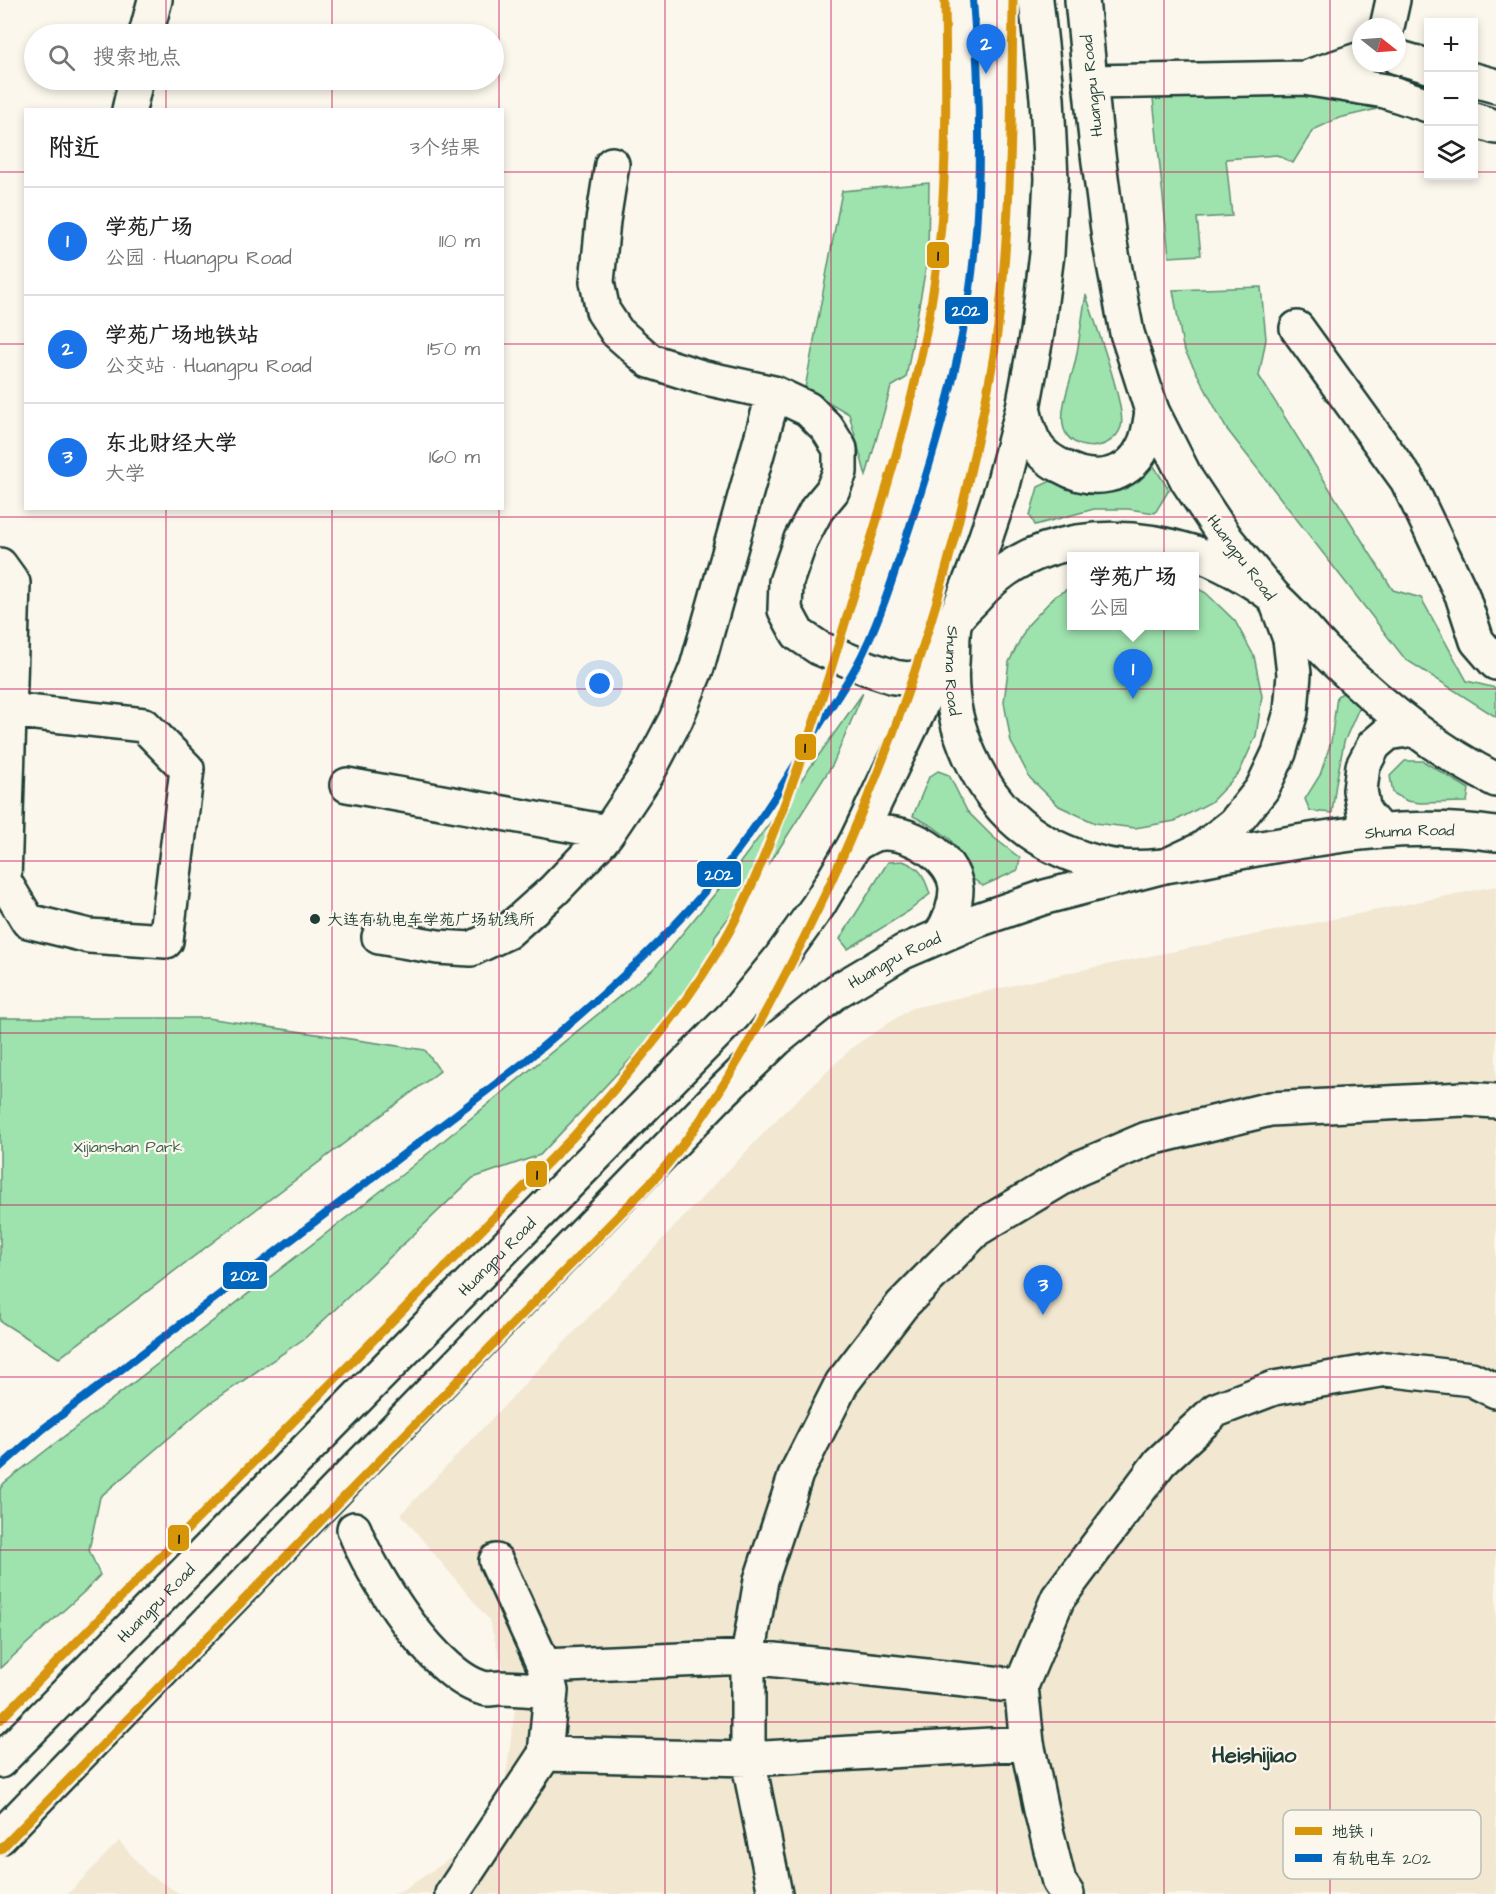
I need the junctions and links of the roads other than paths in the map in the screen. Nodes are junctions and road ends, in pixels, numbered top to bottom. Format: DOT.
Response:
graph roads {
  1 [pos="154,0"];
  2 [pos="1036,0"];
  3 [pos="1082,0"];
  4 [pos="1394,0"];
  5 [pos="1389,18"];
  6 [pos="148,24"];
  7 [pos="1406,60"];
  8 [pos="1352,62"];
  9 [pos="1424,65"];
  10 [pos="1305,78"];
  11 [pos="1478,81"];
  12 [pos="1090,82"];
  13 [pos="1496,86"];
  14 [pos="134,90"];
  15 [pos="1424,104"];
  16 [pos="129,108"];
  17 [pos="1478,122"];
  18 [pos="1496,127"];
  19 [pos="612,164"];
  20 [pos="1297,328"];
  21 [pos="774,393"];
  22 [pos="1023,408"];
  23 [pos="1152,411"];
  24 [pos="1191,552"];
  25 [pos="1199,555"];
  26 [pos="0,565"];
  27 [pos="1275,598"];
  28 [pos="955,621"];
  29 [pos="1496,663"];
  30 [pos="936,669"];
  31 [pos="894,677"];
  32 [pos="9,710"];
  33 [pos="918,712"];
  34 [pos="1414,729"];
  35 [pos="1496,780"];
  36 [pos="347,785"];
  37 [pos="1380,831"];
  38 [pos="608,832"];
  39 [pos="1496,834"];
  40 [pos="855,844"];
  41 [pos="1168,865"];
  42 [pos="940,936"];
  43 [pos="380,937"];
  44 [pos="1496,1101"];
  45 [pos="1496,1391"];
  46 [pos="354,1529"];
  47 [pos="496,1561"];
  48 [pos="748,1656"];
  49 [pos="548,1678"];
  50 [pos="1021,1686"];
  51 [pos="1027,1743"];
  52 [pos="545,1754"];
  53 [pos="748,1759"];
  54 [pos="0,1761"];
  55 [pos="0,1837"];
  56 [pos="452,1894"];
  57 [pos="775,1894"];
  58 [pos="1067,1894"];
  1 -- 6 [label="main road"];
  2 -- 22 [label="main road, Huangpu Road"];
  3 -- 12 [label="main road, Huangpu Road"];
  4 -- 5 [label="main road"];
  7 -- 9 [label="main road"];
  8 -- 10 [label="main road"];
  10 -- 12 [label="main road"];
  10 -- 15 [label="main road"];
  11 -- 13 [label="main road"];
  12 -- 23 [label="main road, Huangpu Road"];
  14 -- 16 [label="main road"];
  17 -- 18 [label="main road"];
  19 -- 21 [label="main road"];
  20 -- 29 [label="main road"];
  21 -- 31 [label="main road"];
  21 -- 38 [label="main road"];
  22 -- 23 [label="main road"];
  22 -- 28 [label="main road, Huangpu Road"];
  23 -- 27 [label="main road, Huangpu Road"];
  24 -- 28 [label="main road, Shuma Road"];
  25 -- 27 [label="main road, Shuma Road"];
  26 -- 32 [label="main road"];
  27 -- 34 [label="main road, Shuma Road"];
  27 -- 41 [label="main road, Huangpu Road"];
  28 -- 30 [label="main road, Huangpu Road"];
  28 -- 41 [label="main road, Shuma Road"];
  30 -- 31 [label="main road"];
  30 -- 33 [label="main road, Huangpu Road"];
  31 -- 33 [label="main road"];
  32 -- 32 [label="main road"];
  33 -- 40 [label="main road, Huangpu Road"];
  34 -- 35 [label="main road, Shuma Road"];
  34 -- 37 [label="main road"];
  36 -- 38 [label="main road"];
  37 -- 39 [label="main road, Shuma Road"];
  37 -- 41 [label="main road, Shuma Road"];
  38 -- 43 [label="main road"];
  40 -- 42 [label="main road"];
  40 -- 54 [label="main road, Huangpu Road"];
  41 -- 42 [label="main road, Huangpu Road"];
  42 -- 55 [label="main road, Huangpu Road"];
  44 -- 48 [label="main road"];
  45 -- 50 [label="main road"];
  46 -- 49 [label="main road"];
  47 -- 49 [label="main road"];
  48 -- 49 [label="main road"];
  48 -- 50 [label="main road"];
  48 -- 53 [label="main road"];
  49 -- 52 [label="main road"];
  50 -- 51 [label="main road"];
  51 -- 53 [label="main road"];
  51 -- 58 [label="main road"];
  52 -- 53 [label="main road"];
  52 -- 56 [label="main road"];
  53 -- 57 [label="main road"];
}
